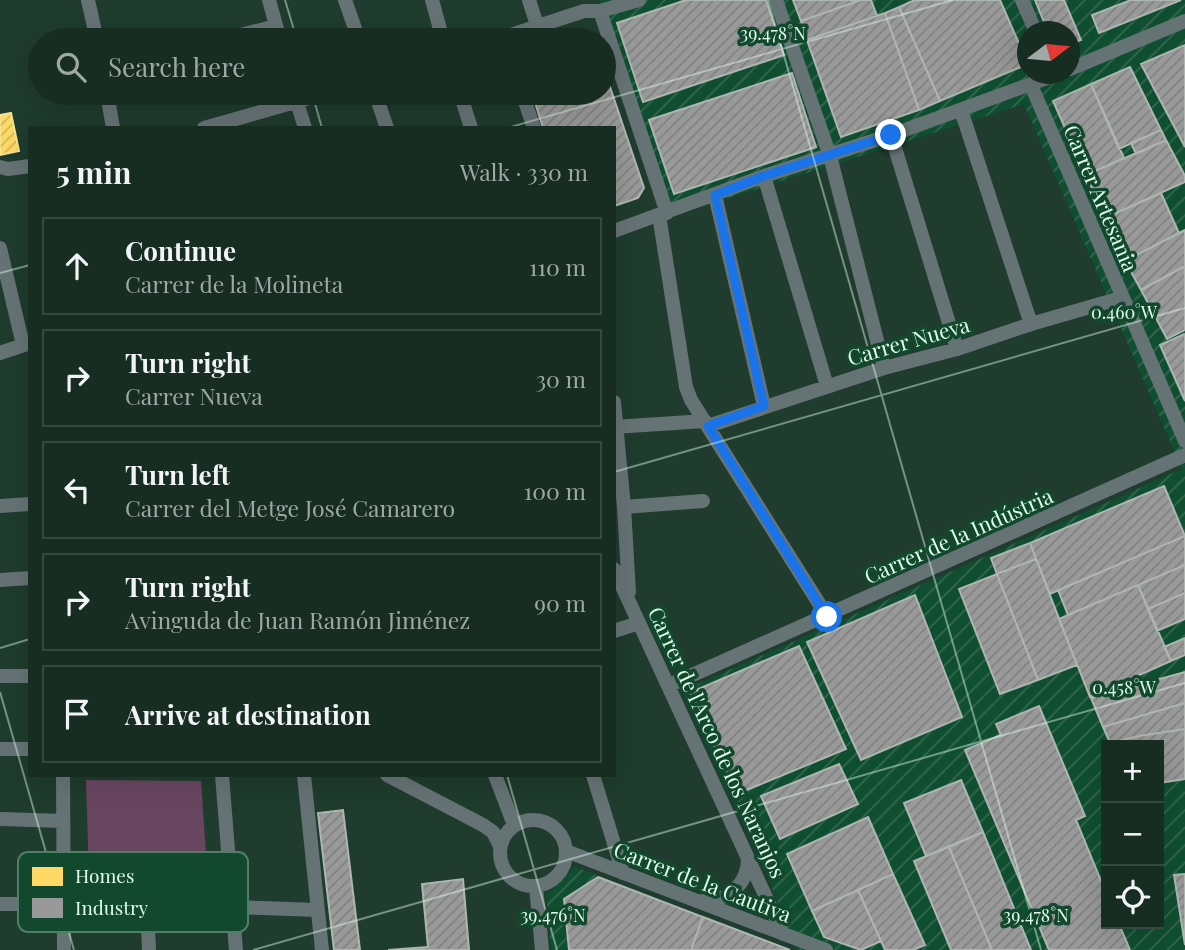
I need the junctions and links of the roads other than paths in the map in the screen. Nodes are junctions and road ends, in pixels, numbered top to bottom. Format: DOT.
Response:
graph roads {
  1 [pos="88,0"];
  2 [pos="269,0"];
  3 [pos="345,0"];
  4 [pos="432,0"];
  5 [pos="529,0"];
  6 [pos="639,0"];
  7 [pos="776,0"];
  8 [pos="1022,0"];
  9 [pos="600,11"];
  10 [pos="1031,21"];
  11 [pos="1185,21"];
  12 [pos="537,25"];
  13 [pos="94,28"];
  14 [pos="277,28"];
  15 [pos="355,28"];
  16 [pos="440,28"];
  17 [pos="529,28"];
  18 [pos="605,28"];
  19 [pos="616,63"];
  20 [pos="1080,64"];
  21 [pos="1031,85"];
  22 [pos="109,105"];
  23 [pos="272,105"];
  24 [pos="298,105"];
  25 [pos="379,105"];
  26 [pos="464,105"];
  27 [pos="526,105"];
  28 [pos="961,110"];
  29 [pos="113,126"];
  30 [pos="210,126"];
  31 [pos="304,126"];
  32 [pos="386,126"];
  33 [pos="470,126"];
  34 [pos="533,126"];
  35 [pos="891,135"];
  36 [pos="830,156"];
  37 [pos="28,166"];
  38 [pos="0,167"];
  39 [pos="764,176"];
  40 [pos="715,195"];
  41 [pos="663,214"];
  42 [pos="616,230"];
  43 [pos="0,248"];
  44 [pos="2,265"];
  45 [pos="1121,298"];
  46 [pos="1031,324"];
  47 [pos="26,344"];
  48 [pos="957,349"];
  49 [pos="0,353"];
  50 [pos="884,368"];
  51 [pos="827,386"];
  52 [pos="764,406"];
  53 [pos="707,423"];
  54 [pos="616,427"];
  55 [pos="616,436"];
  56 [pos="1185,442"];
  57 [pos="1185,455"];
  58 [pos="703,501"];
  59 [pos="28,504"];
  60 [pos="0,506"];
  61 [pos="624,508"];
  62 [pos="620,534"];
  63 [pos="616,573"];
  64 [pos="28,578"];
  65 [pos="0,580"];
  66 [pos="629,601"];
  67 [pos="827,617"];
  68 [pos="639,623"];
  69 [pos="616,630"];
  70 [pos="0,676"];
  71 [pos="28,676"];
  72 [pos="670,685"];
  73 [pos="0,749"];
  74 [pos="28,749"];
  75 [pos="63,777"];
  76 [pos="222,777"];
  77 [pos="303,777"];
  78 [pos="391,777"];
  79 [pos="496,777"];
  80 [pos="594,777"];
  81 [pos="0,819"];
  82 [pos="63,821"];
  83 [pos="507,835"];
  84 [pos="566,851"];
  85 [pos="63,852"];
  86 [pos="228,852"];
  87 [pos="748,856"];
  88 [pos="623,873"];
  89 [pos="536,886"];
  90 [pos="698,901"];
  91 [pos="0,904"];
  92 [pos="18,904"];
  93 [pos="248,908"];
  94 [pos="317,910"];
  95 [pos="64,932"];
  96 [pos="148,932"];
  97 [pos="235,932"];
  98 [pos="783,934"];
  99 [pos="64,950"];
  100 [pos="149,950"];
  101 [pos="236,950"];
  102 [pos="322,950"];
  103 [pos="542,950"];
  104 [pos="826,950"];
  1 -- 13 [label="street"];
  2 -- 14 [label="street"];
  3 -- 15 [label="street"];
  4 -- 16 [label="street"];
  5 -- 12 [label="street"];
  6 -- 9 [label="street"];
  7 -- 36 [label="street"];
  8 -- 10 [label="street"];
  9 -- 12 [label="street"];
  9 -- 18 [label="street"];
  11 -- 20 [label="street"];
  12 -- 17 [label="street"];
  19 -- 41 [label="street"];
  21 -- 28 [label="street"];
  21 -- 45 [label="street, Carrer Artesania"];
  22 -- 29 [label="street"];
  23 -- 30 [label="street"];
  24 -- 31 [label="street"];
  25 -- 32 [label="street"];
  26 -- 33 [label="street"];
  27 -- 34 [label="street"];
  28 -- 35 [label="street"];
  28 -- 46 [label="street"];
  35 -- 36 [label="street"];
  35 -- 48 [label="street"];
  36 -- 39 [label="street"];
  36 -- 50 [label="street"];
  37 -- 38 [label="street"];
  39 -- 40 [label="street"];
  39 -- 51 [label="street"];
  40 -- 41 [label="street"];
  40 -- 52 [label="street"];
  41 -- 42 [label="street"];
  41 -- 53 [label="street"];
  43 -- 44 [label="street"];
  44 -- 47 [label="street"];
  45 -- 46 [label="street, Carrer Nueva"];
  45 -- 56 [label="street, Carrer Artesania"];
  46 -- 48 [label="street, Carrer Nueva"];
  47 -- 49 [label="street"];
  48 -- 50 [label="street, Carrer Nueva"];
  50 -- 51 [label="street, Carrer Nueva"];
  51 -- 52 [label="street, Carrer Nueva"];
  52 -- 53 [label="street, Carrer Nueva"];
  53 -- 54 [label="street, Carrer Nueva"];
  53 -- 67 [label="street"];
  55 -- 61 [label="street"];
  57 -- 67 [label="street, Carrer de la Indústria"];
  58 -- 61 [label="street"];
  59 -- 60 [label="street"];
  61 -- 62 [label="street"];
  62 -- 66 [label="street"];
  63 -- 66 [label="street, Carrer de l'Arco de los Naranjos"];
  64 -- 65 [label="street"];
  66 -- 68 [label="street, Carrer de l'Arco de los Naranjos"];
  67 -- 72 [label="street, Carrer de la Indústria"];
  68 -- 69 [label="street"];
  68 -- 72 [label="street, Carrer de l'Arco de los Naranjos"];
  70 -- 71 [label="street"];
  72 -- 87 [label="street, Carrer de l'Arco de los Naranjos"];
  73 -- 74 [label="street"];
  75 -- 82 [label="street"];
  76 -- 86 [label="street"];
  77 -- 94 [label="street"];
  78 -- 83 [label="street"];
  79 -- 83 [label="street"];
  80 -- 88 [label="street"];
  81 -- 82 [label="street"];
  82 -- 85 [label="street"];
  83 -- 84 [label="street"];
  83 -- 89 [label="street"];
  84 -- 88 [label="street, Carrer de la Cautiva"];
  84 -- 89 [label="street"];
  87 -- 90 [label="street"];
  87 -- 98 [label="street, Carrer de l'Arco de los Naranjos"];
  88 -- 90 [label="street, Carrer de la Cautiva"];
  89 -- 103 [label="street"];
  90 -- 98 [label="street, Carrer de la Cautiva"];
  91 -- 92 [label="street"];
  93 -- 94 [label="street"];
  94 -- 102 [label="street"];
  95 -- 99 [label="street"];
  96 -- 100 [label="street"];
  97 -- 101 [label="street"];
  98 -- 104 [label="street, Carrer de la Cautiva"];
}
